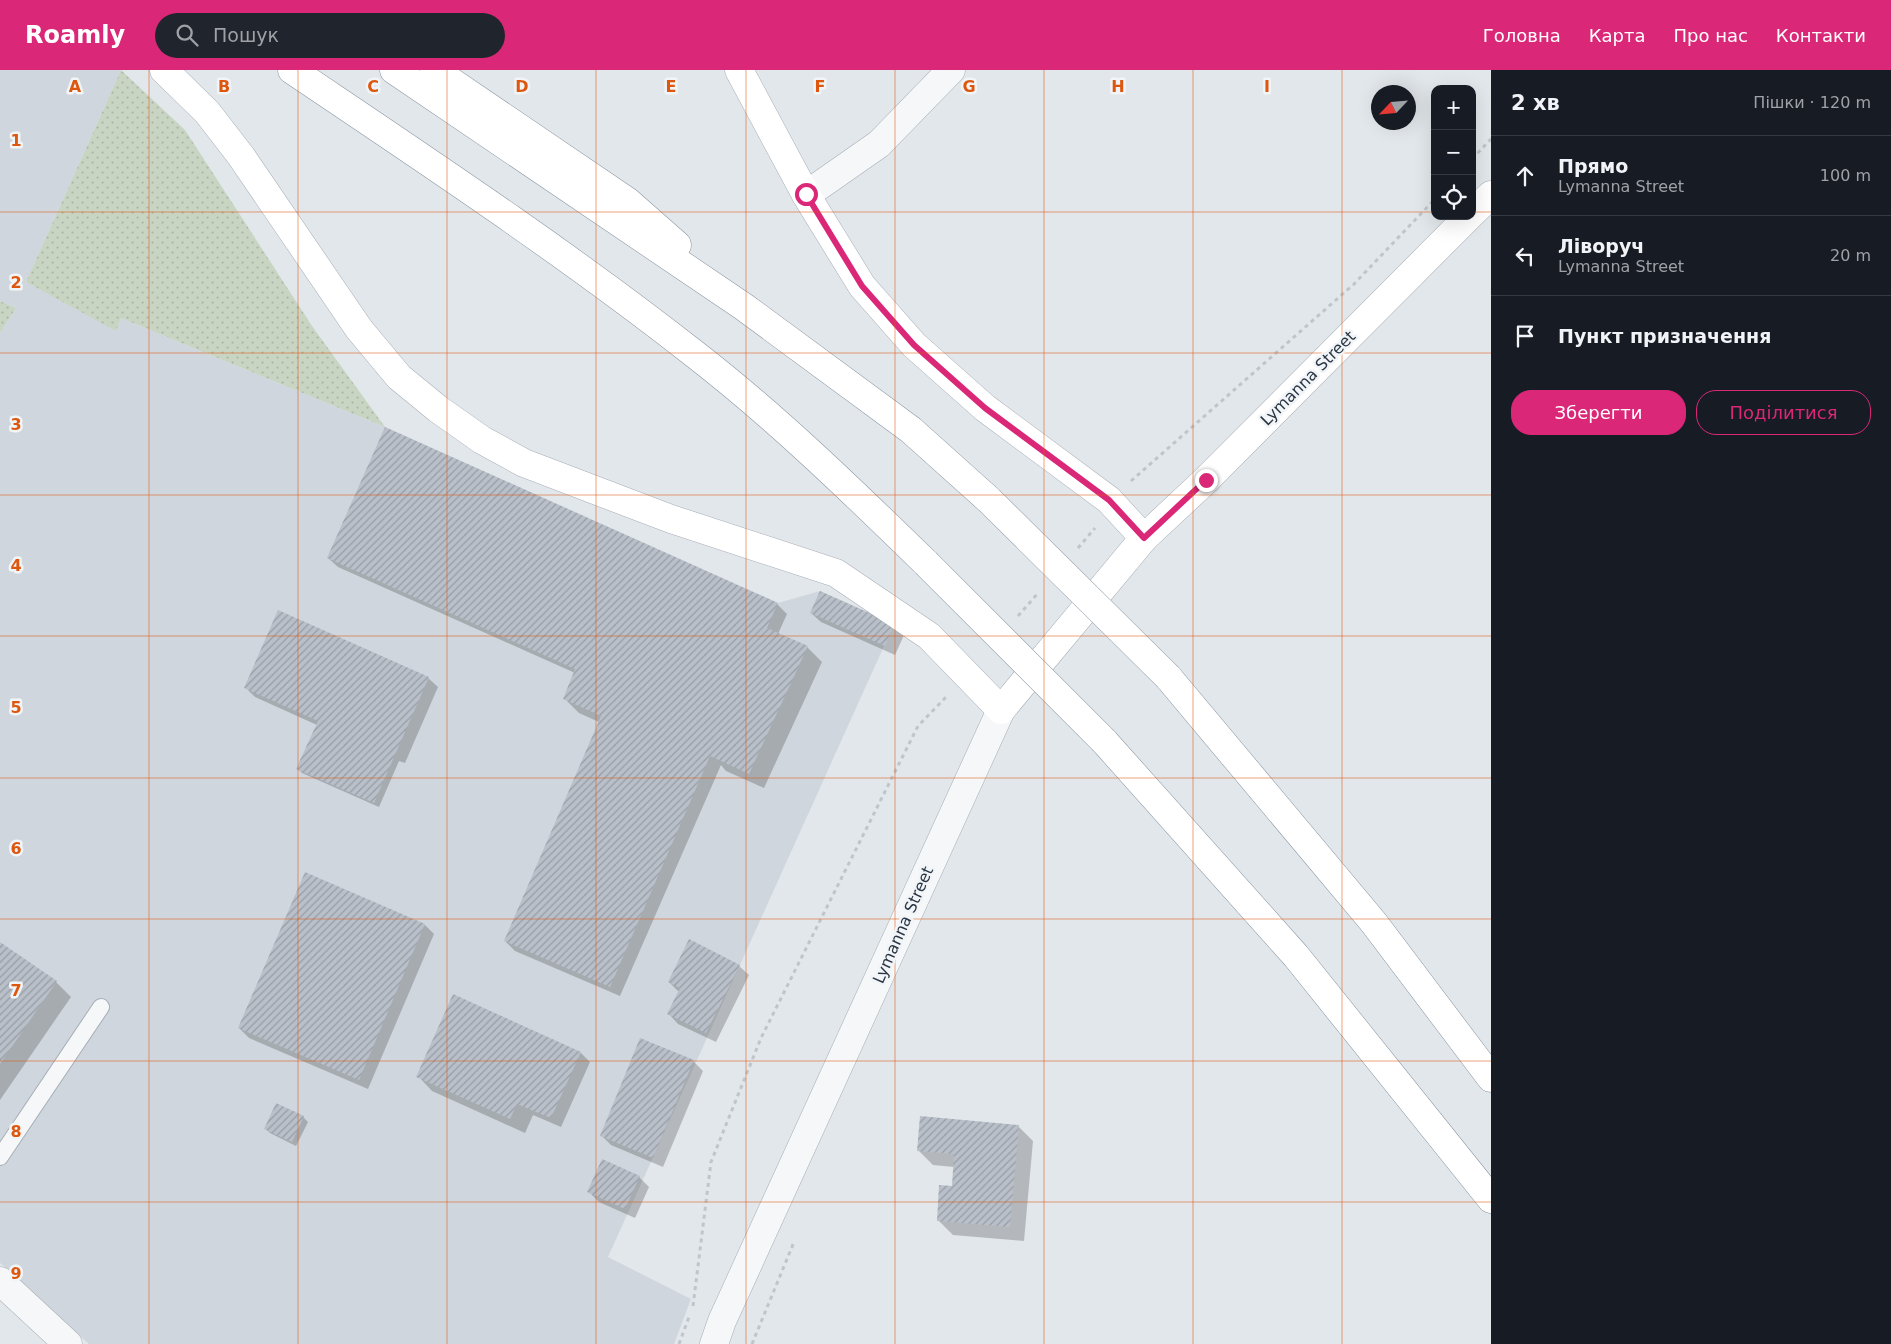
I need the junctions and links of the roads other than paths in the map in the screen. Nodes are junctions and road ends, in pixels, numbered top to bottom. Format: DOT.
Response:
graph roads {
  1 [pos="164,70"];
  2 [pos="278,70"];
  3 [pos="292,70"];
  4 [pos="394,70"];
  5 [pos="434,70"];
  6 [pos="739,70"];
  7 [pos="951,70"];
  8 [pos="343,104"];
  9 [pos="806,194"];
  10 [pos="1491,195"];
  11 [pos="1476,209"];
  12 [pos="1465,220"];
  13 [pos="744,307"];
  14 [pos="1144,538"];
  15 [pos="1001,710"];
  16 [pos="101,1007"];
  17 [pos="1491,1078"];
  18 [pos="0,1157"];
  19 [pos="1491,1198"];
  20 [pos="0,1281"];
  21 [pos="68,1344"];
  22 [pos="714,1344"];
  1 -- 15 [label="main road"];
  2 -- 8 [label="main road"];
  3 -- 8 [label="main road"];
  4 -- 13 [label="main road"];
  5 -- 13 [label="main road"];
  6 -- 9 [label="main road"];
  7 -- 9 [label="street"];
  8 -- 19 [label="main road, bridge"];
  9 -- 14 [label="main road"];
  10 -- 11 [label="main road"];
  12 -- 14 [label="main road, Lymanna Street"];
  13 -- 17 [label="main road, bridge"];
  14 -- 15 [label="main road, Lymanna Street"];
  15 -- 22 [label="street, Lymanna Street"];
  16 -- 18 [label="lane"];
  20 -- 21 [label="street"];
}
